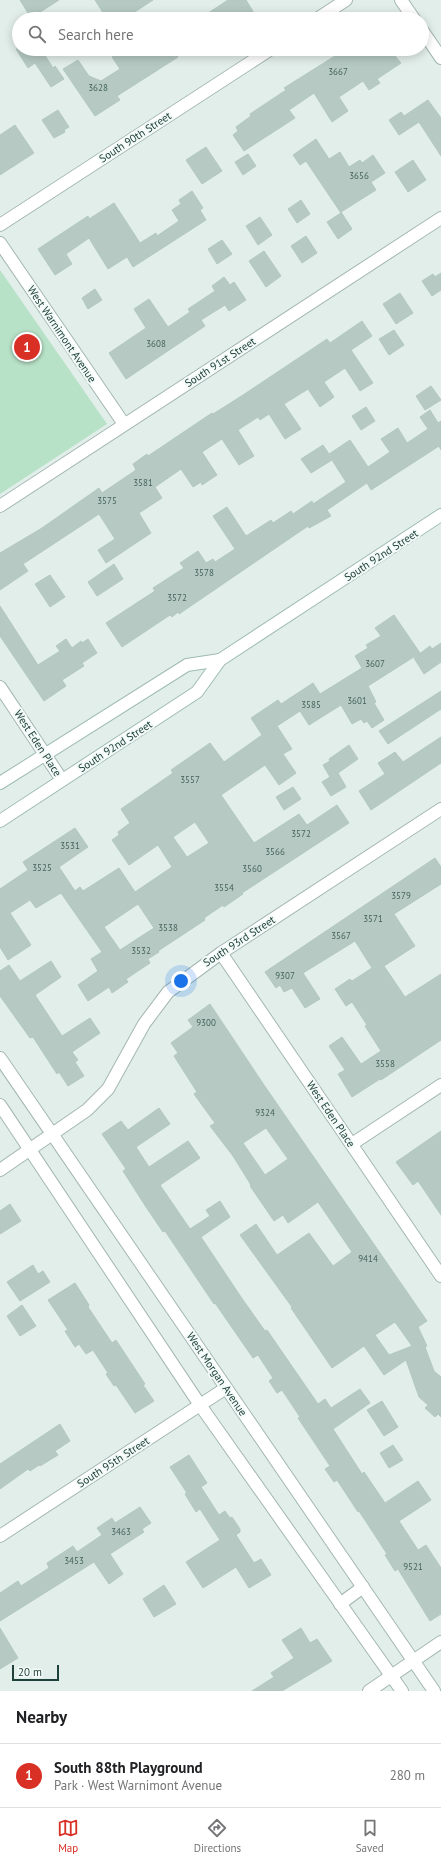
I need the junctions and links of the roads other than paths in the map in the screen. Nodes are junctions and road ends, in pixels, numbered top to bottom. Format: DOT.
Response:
graph roads {
  1 [pos="346,0"];
  2 [pos="401,0"];
  3 [pos="328,12"];
  4 [pos="409,12"];
  5 [pos="429,40"];
  6 [pos="260,56"];
  7 [pos="441,58"];
  8 [pos="441,218"];
  9 [pos="0,224"];
  10 [pos="0,243"];
  11 [pos="124,424"];
  12 [pos="0,506"];
  13 [pos="441,516"];
  14 [pos="220,660"];
  15 [pos="0,687"];
  16 [pos="45,754"];
  17 [pos="62,780"];
  18 [pos="0,783"];
  19 [pos="441,809"];
  20 [pos="0,821"];
  21 [pos="221,953"];
  22 [pos="0,1058"];
  23 [pos="441,1085"];
  24 [pos="0,1105"];
  25 [pos="52,1134"];
  26 [pos="352,1144"];
  27 [pos="30,1150"];
  28 [pos="0,1170"];
  29 [pos="441,1276"];
  30 [pos="226,1388"];
  31 [pos="200,1405"];
  32 [pos="0,1536"];
  33 [pos="363,1588"];
  34 [pos="340,1604"];
  35 [pos="441,1642"];
  36 [pos="413,1660"];
  37 [pos="391,1676"];
  38 [pos="369,1691"];
  39 [pos="402,1691"];
  40 [pos="434,1691"];
  1 -- 3 [label="street"];
  2 -- 4 [label="street"];
  5 -- 7 [label="street"];
  6 -- 9 [label="street, South 90th Street"];
  8 -- 11 [label="street, South 91st Street"];
  10 -- 11 [label="street, West Warnimont Avenue"];
  11 -- 12 [label="street, South 91st Street"];
  13 -- 14 [label="street, South 92nd Street"];
  14 -- 16 [label="street, South 92nd Street"];
  14 -- 17 [label="street, South 92nd Street"];
  15 -- 16 [label="street, West Eden Place"];
  16 -- 17 [label="street, West Eden Place"];
  16 -- 18 [label="street, South 92nd Street"];
  17 -- 20 [label="street, South 92nd Street"];
  19 -- 21 [label="street, South 93rd Street"];
  21 -- 25 [label="street, South 93rd Street"];
  21 -- 26 [label="street, West Eden Place"];
  22 -- 25 [label="street, West Morgan Avenue"];
  23 -- 26 [label="street"];
  24 -- 27 [label="street"];
  25 -- 27 [label="street, South 93rd Street"];
  25 -- 30 [label="street, West Morgan Avenue"];
  26 -- 29 [label="street, West Eden Place"];
  27 -- 28 [label="street, South 93rd Street"];
  27 -- 31 [label="street"];
  30 -- 31 [label="street, South 95th Street"];
  30 -- 33 [label="street, West Morgan Avenue"];
  31 -- 32 [label="street, South 95th Street"];
  31 -- 34 [label="street"];
  33 -- 34 [label="street"];
  33 -- 36 [label="street, West Morgan Avenue"];
  34 -- 37 [label="street"];
  35 -- 36 [label="street"];
  36 -- 37 [label="street"];
  36 -- 40 [label="street, West Morgan Avenue"];
  37 -- 38 [label="street"];
  37 -- 39 [label="street"];
}
